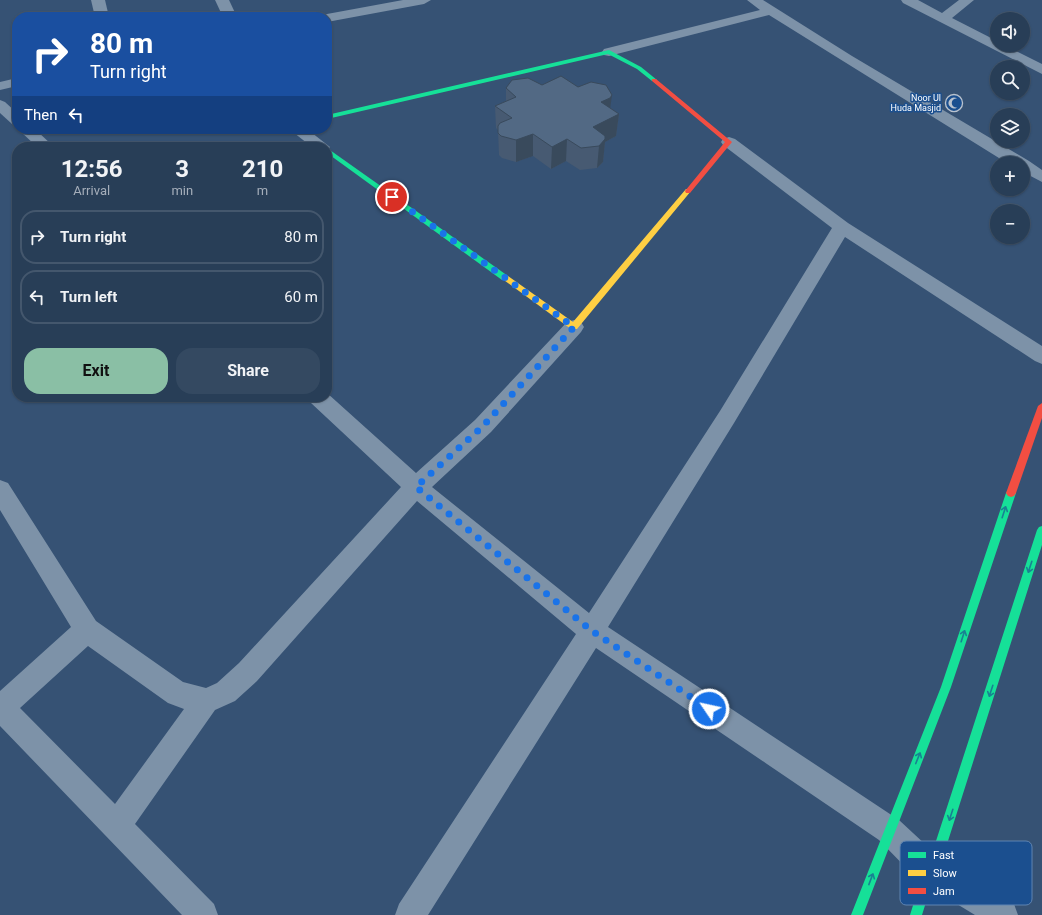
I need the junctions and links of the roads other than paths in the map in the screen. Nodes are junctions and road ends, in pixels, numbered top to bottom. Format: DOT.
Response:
graph roads {
  1 [pos="98,0"];
  2 [pos="222,0"];
  3 [pos="424,0"];
  4 [pos="754,0"];
  5 [pos="908,0"];
  6 [pos="967,0"];
  7 [pos="770,11"];
  8 [pos="101,12"];
  9 [pos="228,12"];
  10 [pos="332,17"];
  11 [pos="943,19"];
  12 [pos="609,52"];
  13 [pos="1042,70"];
  14 [pos="12,83"];
  15 [pos="0,86"];
  16 [pos="0,105"];
  17 [pos="12,116"];
  18 [pos="332,116"];
  19 [pos="32,134"];
  20 [pos="304,134"];
  21 [pos="40,142"];
  22 [pos="315,142"];
  23 [pos="729,142"];
  24 [pos="332,154"];
  25 [pos="1008,156"];
  26 [pos="1030,169"];
  27 [pos="1042,177"];
  28 [pos="842,227"];
  29 [pos="574,327"];
  30 [pos="1042,356"];
  31 [pos="323,402"];
  32 [pos="1042,406"];
  33 [pos="416,487"];
  34 [pos="0,490"];
  35 [pos="1042,530"];
  36 [pos="87,630"];
  37 [pos="592,631"];
  38 [pos="206,701"];
  39 [pos="1,709"];
  40 [pos="116,826"];
  41 [pos="889,830"];
  42 [pos="900,841"];
  43 [pos="942,841"];
  44 [pos="919,905"];
  45 [pos="987,905"];
  46 [pos="203,915"];
  47 [pos="410,915"];
  48 [pos="857,915"];
  49 [pos="916,915"];
  50 [pos="1003,915"];
  1 -- 8 [label="street"];
  2 -- 9 [label="street"];
  3 -- 10 [label="street"];
  4 -- 7 [label="street"];
  5 -- 11 [label="street"];
  6 -- 11 [label="street"];
  7 -- 12 [label="street"];
  7 -- 25 [label="street"];
  11 -- 13 [label="street"];
  12 -- 18 [label="street"];
  12 -- 23 [label="street"];
  14 -- 15 [label="street"];
  16 -- 17 [label="street"];
  19 -- 21 [label="street"];
  20 -- 22 [label="street"];
  23 -- 28 [label="street"];
  23 -- 29 [label="street"];
  24 -- 29 [label="street"];
  26 -- 27 [label="street"];
  28 -- 30 [label="street"];
  28 -- 37 [label="street"];
  29 -- 33 [label="street"];
  31 -- 33 [label="street"];
  41 -- 32 [label="street, one-way"];
  33 -- 37 [label="street"];
  33 -- 38 [label="street"];
  34 -- 36 [label="street"];
  35 -- 43 [label="street, one-way"];
  36 -- 38 [label="street"];
  36 -- 39 [label="street"];
  37 -- 41 [label="street"];
  37 -- 47 [label="street"];
  38 -- 40 [label="street"];
  39 -- 40 [label="street"];
  40 -- 46 [label="street"];
  41 -- 42 [label="street"];
  48 -- 41 [label="street, one-way"];
  44 -- 49 [label="street"];
  45 -- 50 [label="street"];
}
